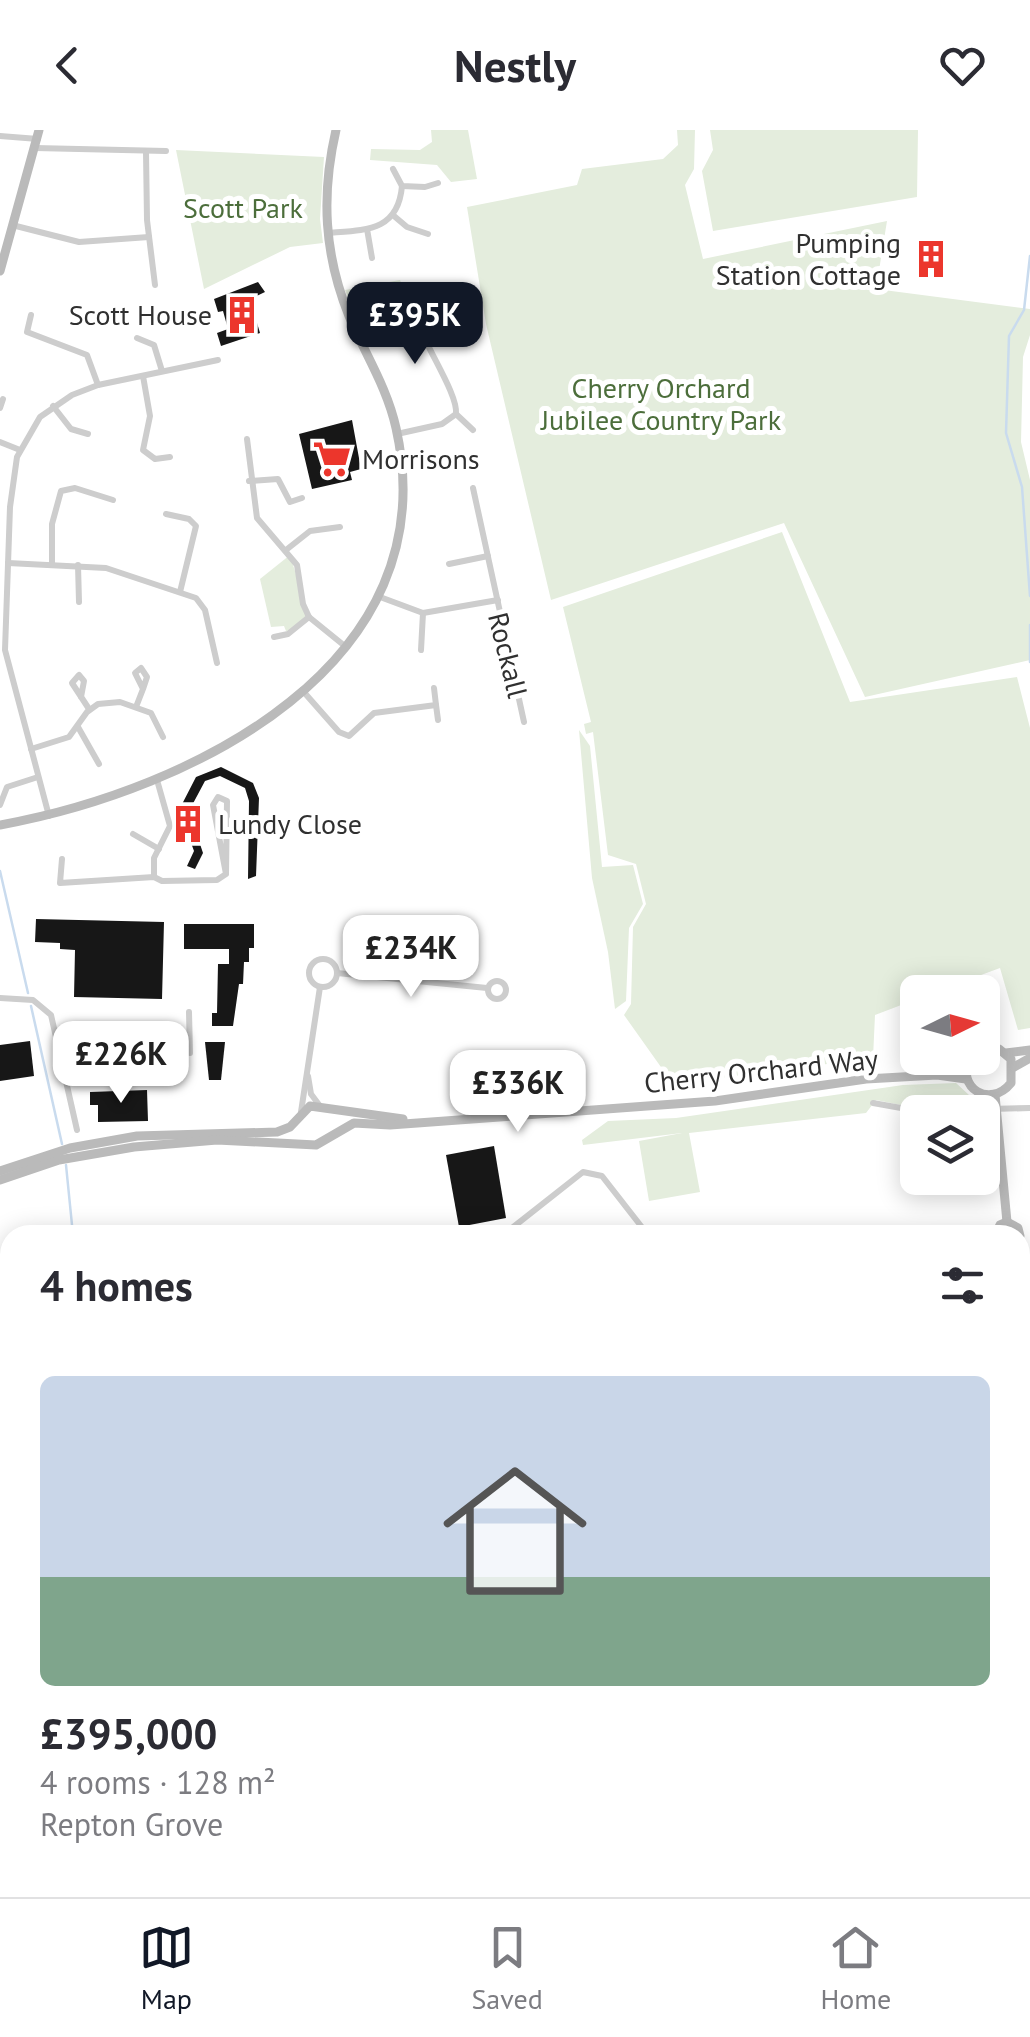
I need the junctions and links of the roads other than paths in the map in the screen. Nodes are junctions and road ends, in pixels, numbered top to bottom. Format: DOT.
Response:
graph roads {
  1 [pos="336,130"];
  2 [pos="0,136"];
  3 [pos="37,139"];
  4 [pos="166,151"];
  5 [pos="146,152"];
  6 [pos="393,169"];
  7 [pos="438,183"];
  8 [pos="402,186"];
  9 [pos="394,216"];
  10 [pos="16,226"];
  11 [pos="366,229"];
  12 [pos="327,233"];
  13 [pos="428,234"];
  14 [pos="149,237"];
  15 [pos="372,258"];
  16 [pos="0,272"];
  17 [pos="155,285"];
  18 [pos="31,315"];
  19 [pos="446,322"];
  20 [pos="136,338"];
  21 [pos="218,360"];
  22 [pos="162,371"];
  23 [pos="143,376"];
  24 [pos="98,385"];
  25 [pos="2,399"];
  26 [pos="53,406"];
  27 [pos="0,408"];
  28 [pos="456,414"];
  29 [pos="473,430"];
  30 [pos="88,434"];
  31 [pos="397,434"];
  32 [pos="247,440"];
  33 [pos="0,442"];
  34 [pos="20,450"];
  35 [pos="170,458"];
  36 [pos="249,480"];
  37 [pos="473,488"];
  38 [pos="302,498"];
  39 [pos="114,500"];
  40 [pos="0,506"];
  41 [pos="10,507"];
  42 [pos="166,514"];
  43 [pos="340,527"];
  44 [pos="286,550"];
  45 [pos="488,556"];
  46 [pos="8,563"];
  47 [pos="52,564"];
  48 [pos="449,564"];
  49 [pos="78,565"];
  50 [pos="180,592"];
  51 [pos="380,597"];
  52 [pos="498,600"];
  53 [pos="79,602"];
  54 [pos="3,609"];
  55 [pos="423,613"];
  56 [pos="309,617"];
  57 [pos="274,637"];
  58 [pos="346,647"];
  59 [pos="421,650"];
  60 [pos="217,663"];
  61 [pos="10,676"];
  62 [pos="0,679"];
  63 [pos="434,688"];
  64 [pos="143,689"];
  65 [pos="302,690"];
  66 [pos="82,697"];
  67 [pos="436,704"];
  68 [pos="136,707"];
  69 [pos="90,709"];
  70 [pos="438,720"];
  71 [pos="524,722"];
  72 [pos="78,727"];
  73 [pos="163,737"];
  74 [pos="31,749"];
  75 [pos="99,764"];
  76 [pos="38,777"];
  77 [pos="157,780"];
  78 [pos="0,805"];
  79 [pos="49,816"];
  80 [pos="0,825"];
  81 [pos="133,834"];
  82 [pos="158,849"];
  83 [pos="62,859"];
  84 [pos="226,874"];
  85 [pos="154,877"];
  86 [pos="337,973"];
  87 [pos="320,986"];
  88 [pos="487,988"];
  89 [pos="0,998"];
  90 [pos="189,1012"];
  91 [pos="190,1043"];
  92 [pos="59,1050"];
  93 [pos="1000,1050"];
  94 [pos="1030,1050"];
  95 [pos="190,1053"];
  96 [pos="1006,1053"];
  97 [pos="1030,1058"];
  98 [pos="1014,1067"];
  99 [pos="308,1070"];
  100 [pos="900,1071"];
  101 [pos="966,1075"];
  102 [pos="966,1079"];
  103 [pos="866,1080"];
  104 [pos="995,1095"];
  105 [pos="874,1103"];
  106 [pos="322,1106"];
  107 [pos="900,1108"];
  108 [pos="1030,1108"];
  109 [pos="1000,1109"];
  110 [pos="299,1117"];
  111 [pos="440,1120"];
  112 [pos="78,1130"];
  113 [pos="331,1138"];
  114 [pos="1000,1143"];
  115 [pos="310,1144"];
  116 [pos="0,1171"];
  117 [pos="0,1180"];
  118 [pos="1007,1222"];
  119 [pos="516,1225"];
  120 [pos="640,1225"];
  121 [pos="1000,1225"];
  122 [pos="1012,1225"];
  1 -- 12 [label="main road"];
  2 -- 3 [label="street"];
  3 -- 5 [label="street"];
  3 -- 10 [label="main road"];
  4 -- 5 [label="street"];
  5 -- 14 [label="street"];
  6 -- 8 [label="street"];
  7 -- 8 [label="street"];
  8 -- 9 [label="street"];
  9 -- 11 [label="street"];
  9 -- 13 [label="street"];
  10 -- 14 [label="street"];
  10 -- 16 [label="main road"];
  11 -- 12 [label="street"];
  11 -- 15 [label="street"];
  12 -- 31 [label="main road"];
  14 -- 17 [label="street"];
  18 -- 24 [label="street"];
  19 -- 28 [label="street"];
  20 -- 22 [label="street"];
  21 -- 22 [label="street"];
  22 -- 23 [label="street"];
  23 -- 24 [label="street"];
  23 -- 35 [label="street"];
  24 -- 26 [label="street"];
  25 -- 27 [label="street"];
  26 -- 30 [label="street"];
  26 -- 34 [label="street"];
  28 -- 29 [label="street"];
  28 -- 31 [label="street"];
  31 -- 51 [label="main road"];
  32 -- 36 [label="street"];
  33 -- 34 [label="street"];
  34 -- 41 [label="street"];
  36 -- 38 [label="street"];
  36 -- 44 [label="street"];
  37 -- 45 [label="street"];
  39 -- 47 [label="street"];
  40 -- 41 [label="street"];
  41 -- 46 [label="street"];
  42 -- 50 [label="street"];
  43 -- 44 [label="street"];
  44 -- 56 [label="street"];
  45 -- 48 [label="street"];
  45 -- 52 [label="street"];
  46 -- 47 [label="street"];
  46 -- 54 [label="street"];
  47 -- 49 [label="street"];
  49 -- 50 [label="street"];
  49 -- 53 [label="street"];
  50 -- 60 [label="street"];
  51 -- 55 [label="street"];
  51 -- 58 [label="main road"];
  52 -- 55 [label="street, Rockall"];
  52 -- 71 [label="street, Rockall"];
  54 -- 61 [label="street"];
  55 -- 59 [label="street"];
  56 -- 57 [label="street"];
  56 -- 58 [label="street"];
  58 -- 65 [label="main road"];
  61 -- 62 [label="street"];
  61 -- 74 [label="street"];
  63 -- 67 [label="street"];
  64 -- 68 [label="street"];
  65 -- 67 [label="street"];
  65 -- 77 [label="main road"];
  66 -- 69 [label="street"];
  67 -- 70 [label="street"];
  68 -- 69 [label="street"];
  68 -- 73 [label="street"];
  69 -- 72 [label="street"];
  72 -- 74 [label="street"];
  72 -- 75 [label="street"];
  74 -- 76 [label="street"];
  76 -- 78 [label="street"];
  76 -- 79 [label="street"];
  77 -- 79 [label="main road"];
  77 -- 82 [label="street"];
  79 -- 80 [label="main road"];
  81 -- 82 [label="street"];
  82 -- 85 [label="street"];
  83 -- 85 [label="street"];
  84 -- 84 [label="street"];
  84 -- 85 [label="street"];
  86 -- 87 [label="street"];
  86 -- 87 [label="street"];
  86 -- 88 [label="street"];
  87 -- 99 [label="street"];
  89 -- 92 [label="street"];
  90 -- 91 [label="street"];
  91 -- 92 [label="street"];
  91 -- 95 [label="street"];
  92 -- 112 [label="street"];
  93 -- 96 [label="main road"];
  94 -- 96 [label="main road"];
  96 -- 98 [label="main road"];
  97 -- 98 [label="main road"];
  98 -- 104 [label="main road"];
  99 -- 106 [label="street"];
  99 -- 110 [label="street"];
  100 -- 103 [label="main road"];
  101 -- 102 [label="main road"];
  102 -- 103 [label="main road, Cherry Orchard Way"];
  102 -- 104 [label="main road"];
  103 -- 111 [label="main road, Cherry Orchard Way"];
  105 -- 107 [label="street"];
  106 -- 110 [label="main road, Cherry Orchard Way"];
  106 -- 111 [label="main road, Cherry Orchard Way"];
  106 -- 113 [label="main road"];
  108 -- 109 [label="street"];
  110 -- 115 [label="main road"];
  110 -- 116 [label="main road, Cherry Orchard Way"];
  111 -- 113 [label="main road, Cherry Orchard Way"];
  113 -- 115 [label="main road, Cherry Orchard Way"];
  114 -- 118 [label="main road"];
  115 -- 117 [label="main road, Cherry Orchard Way"];
  118 -- 121 [label="main road"];
  118 -- 122 [label="main road"];
  119 -- 120 [label="street"];
}
